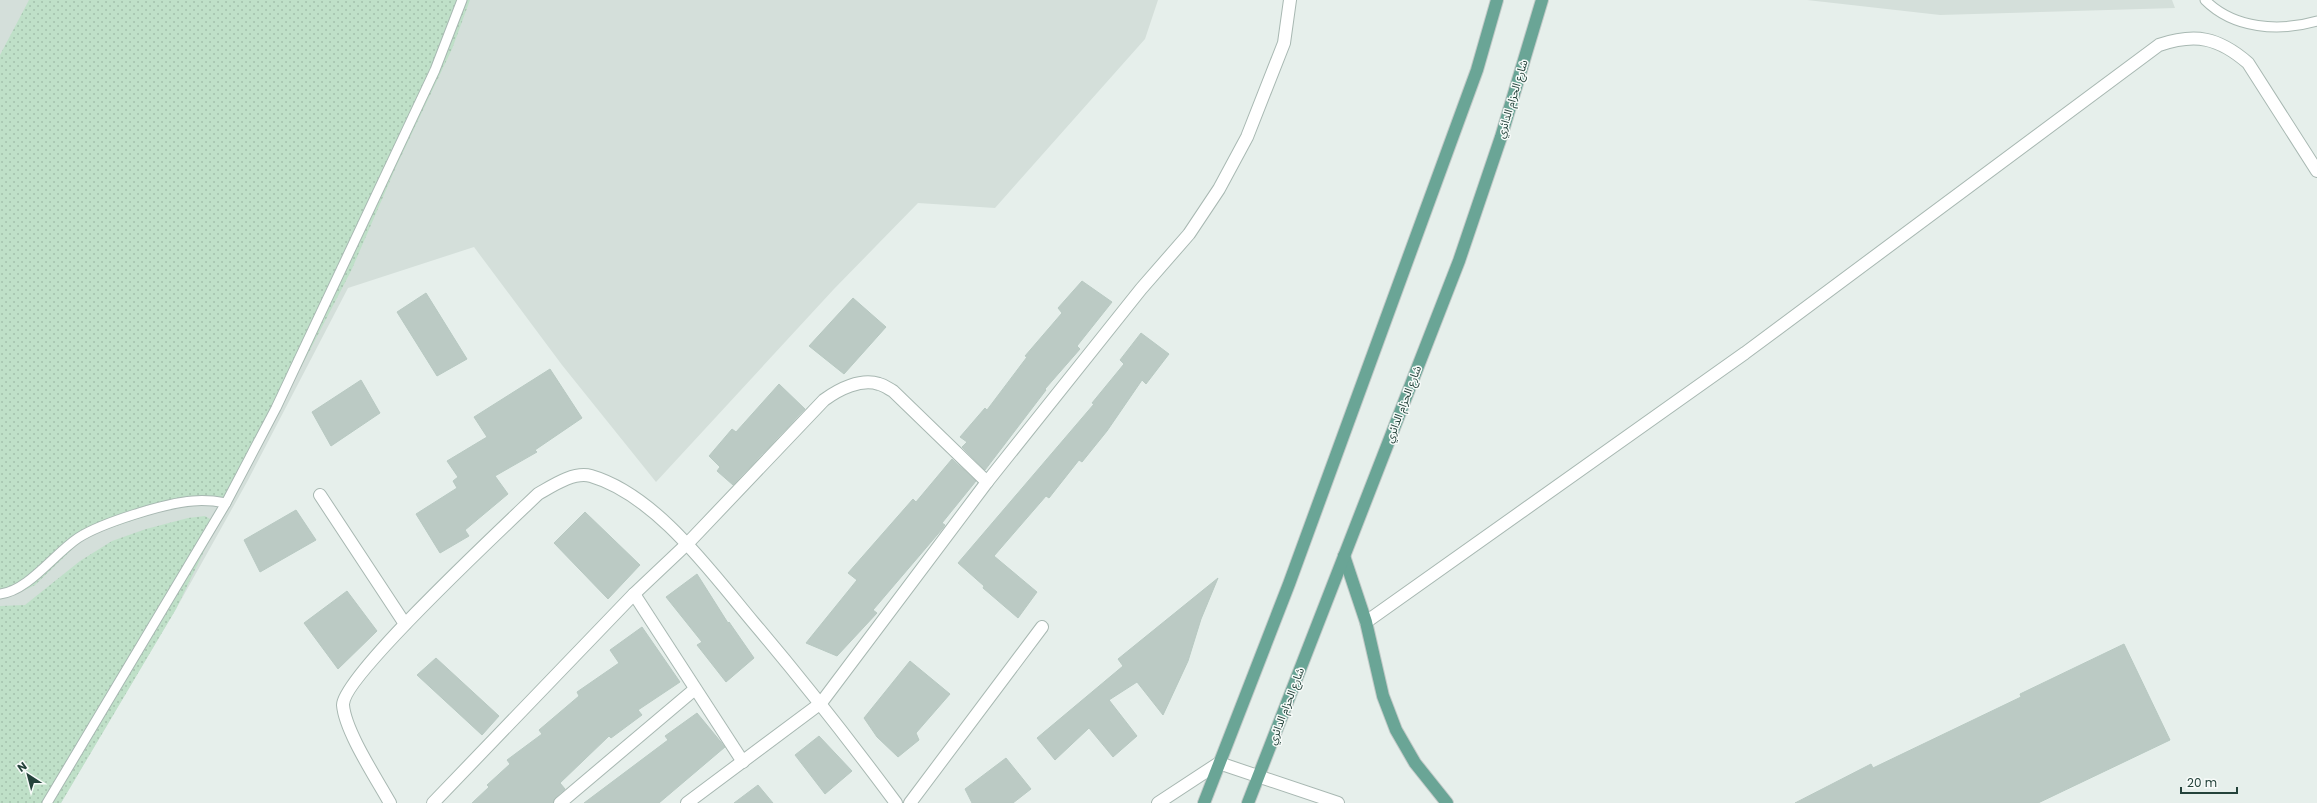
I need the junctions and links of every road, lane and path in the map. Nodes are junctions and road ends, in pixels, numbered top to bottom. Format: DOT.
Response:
graph roads {
  1 [pos="462,0"];
  2 [pos="1290,0"];
  3 [pos="1497,0"];
  4 [pos="1542,0"];
  5 [pos="2205,0"];
  6 [pos="2317,21"];
  7 [pos="2317,171"];
  8 [pos="987,482"];
  9 [pos="320,495"];
  10 [pos="226,503"];
  11 [pos="688,543"];
  12 [pos="1344,556"];
  13 [pos="0,594"];
  14 [pos="634,594"];
  15 [pos="1366,622"];
  16 [pos="405,624"];
  17 [pos="1042,627"];
  18 [pos="695,689"];
  19 [pos="820,703"];
  20 [pos="743,762"];
  21 [pos="1219,763"];
  22 [pos="1259,776"];
  23 [pos="47,803"];
  24 [pos="390,803"];
  25 [pos="434,803"];
  26 [pos="560,803"];
  27 [pos="687,803"];
  28 [pos="896,803"];
  29 [pos="910,803"];
  30 [pos="1158,803"];
  31 [pos="1204,803"];
  32 [pos="1248,803"];
  33 [pos="1338,803"];
  34 [pos="1447,803"];
  1 -- 10 [label="lane"];
  2 -- 8 [label="street"];
  3 -- 21 [label="main road"];
  4 -- 12 [label="main road, شارع الحزام الدائري"];
  5 -- 6 [label="lane"];
  7 -- 15 [label="street"];
  8 -- 11 [label="street"];
  8 -- 19 [label="street"];
  9 -- 16 [label="street"];
  10 -- 13 [label="lane"];
  10 -- 23 [label="lane"];
  11 -- 14 [label="street"];
  11 -- 16 [label="street"];
  11 -- 19 [label="street"];
  12 -- 15 [label="main road"];
  12 -- 22 [label="main road, شارع الحزام الدائري"];
  14 -- 18 [label="street"];
  14 -- 25 [label="street"];
  15 -- 34 [label="main road"];
  16 -- 24 [label="street"];
  17 -- 29 [label="street"];
  18 -- 20 [label="street"];
  18 -- 26 [label="street"];
  19 -- 20 [label="street"];
  19 -- 28 [label="street"];
  20 -- 27 [label="street"];
  21 -- 22 [label="street"];
  21 -- 30 [label="street"];
  21 -- 31 [label="main road"];
  22 -- 32 [label="main road, شارع الحزام الدائري"];
  22 -- 33 [label="street"];
}
